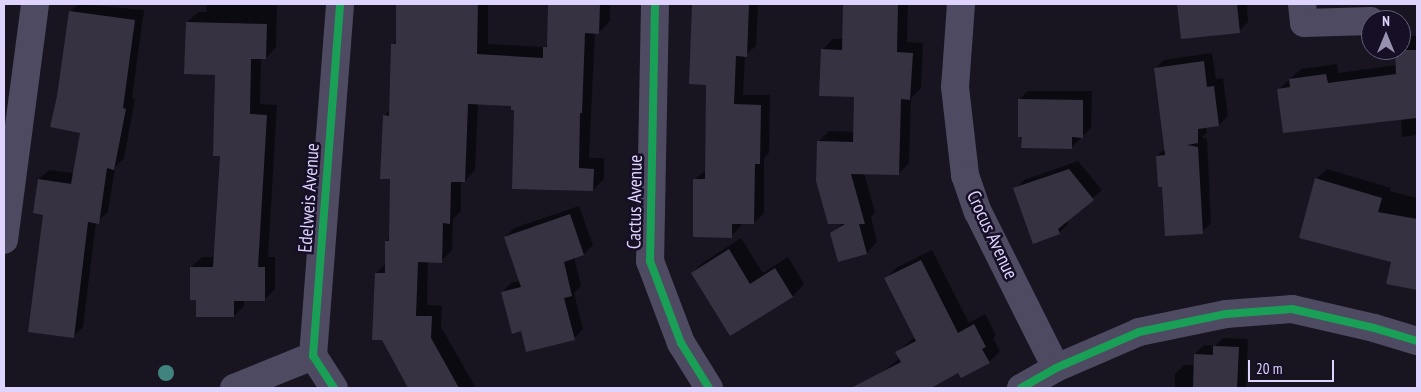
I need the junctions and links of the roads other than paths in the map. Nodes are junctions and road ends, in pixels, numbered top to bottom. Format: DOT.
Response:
graph roads {
  1 [pos="35,4"];
  2 [pos="340,4"];
  3 [pos="655,4"];
  4 [pos="961,4"];
  5 [pos="1302,4"];
  6 [pos="1361,21"];
  7 [pos="4,240"];
  8 [pos="1417,341"];
  9 [pos="313,356"];
  10 [pos="1056,368"];
  11 [pos="234,388"];
  12 [pos="334,388"];
  13 [pos="709,388"];
  14 [pos="1021,388"];
  1 -- 7 [label="street"];
  2 -- 9 [label="street, Edelweis Avenue"];
  3 -- 13 [label="street, Cactus Avenue"];
  4 -- 10 [label="street, Crocus Avenue"];
  5 -- 6 [label="street"];
  8 -- 10 [label="street"];
  9 -- 11 [label="street"];
  9 -- 12 [label="street"];
  10 -- 14 [label="street"];
}
